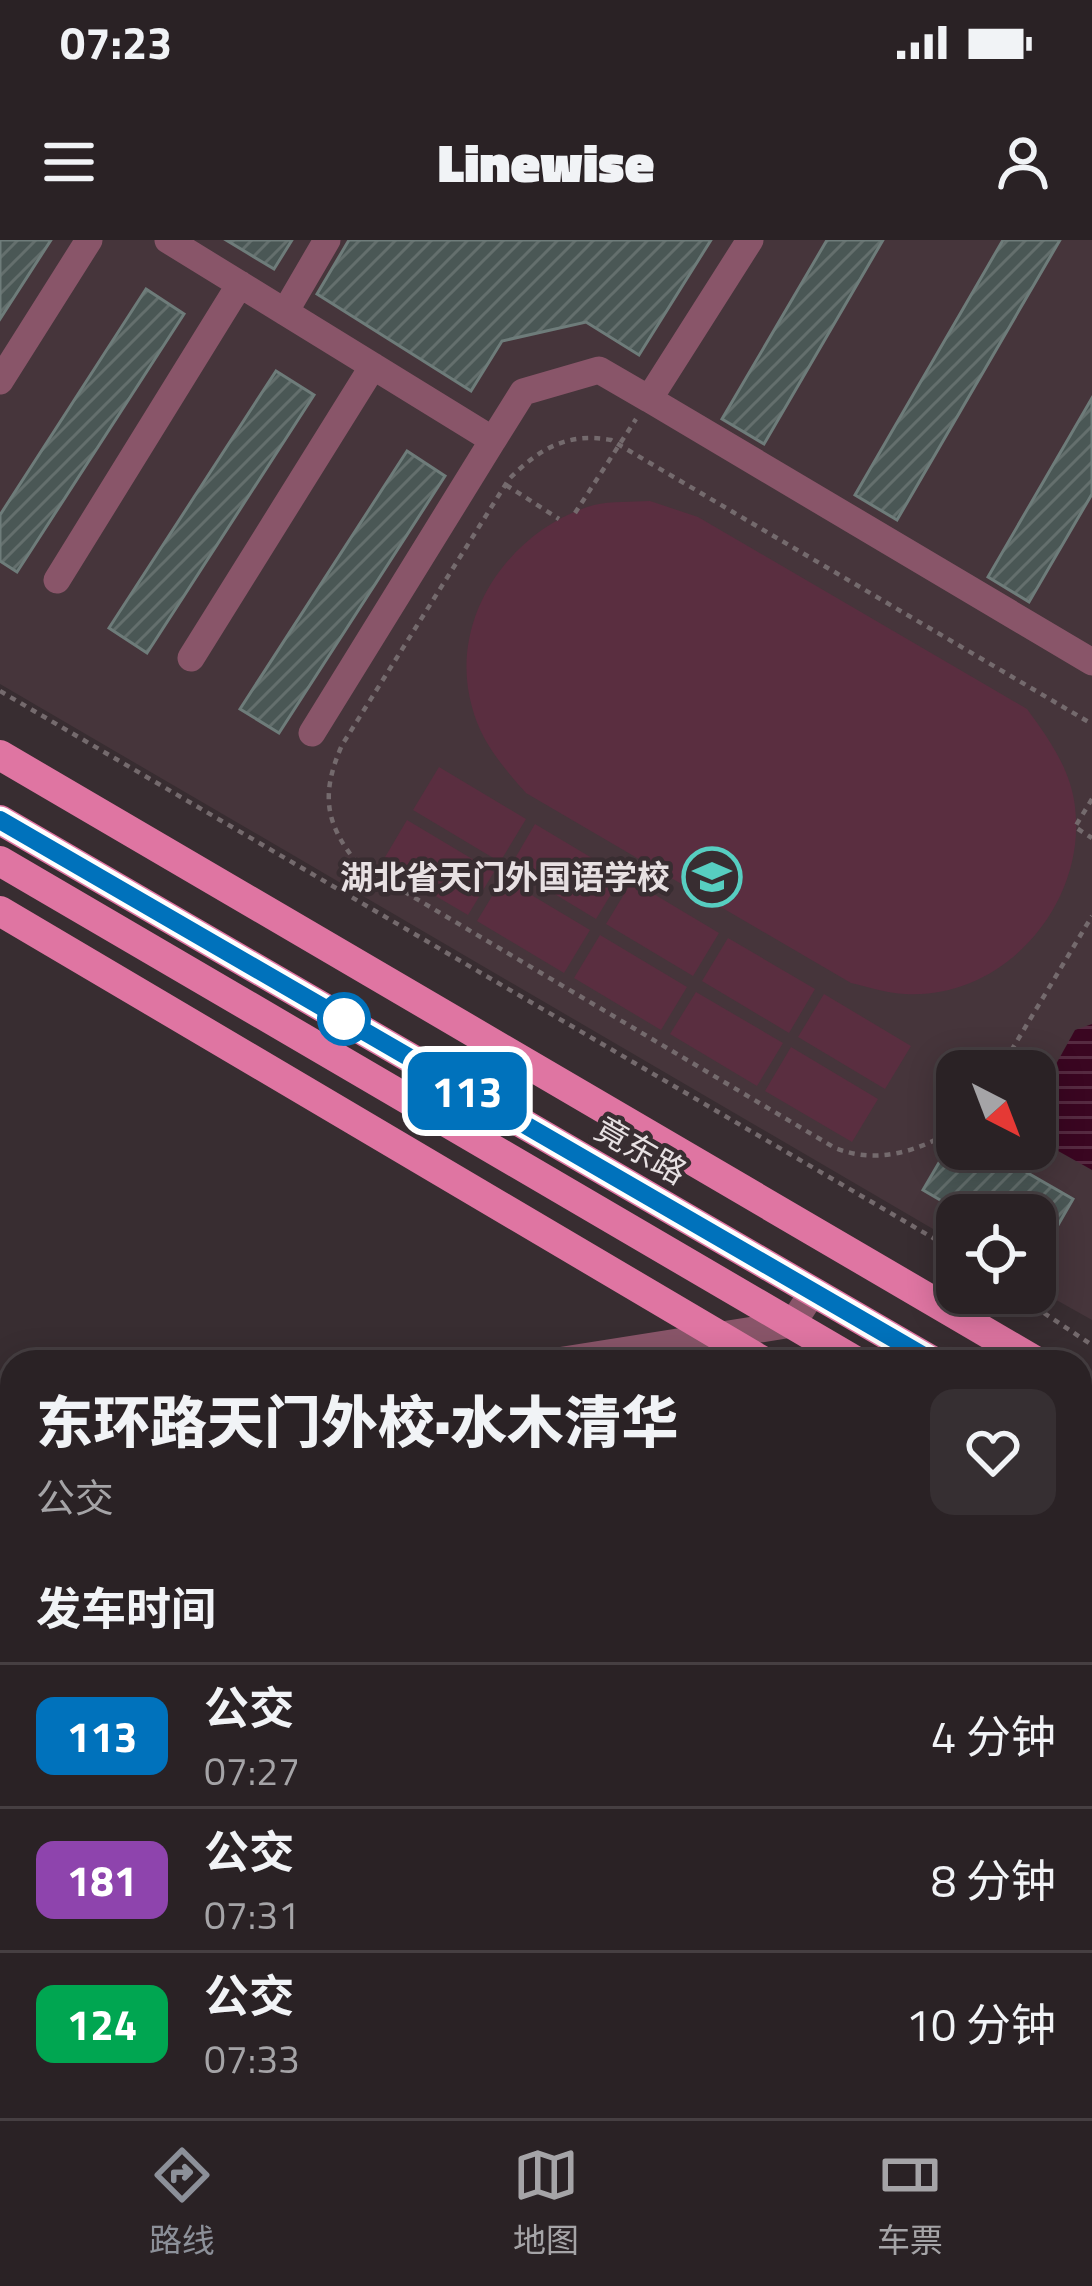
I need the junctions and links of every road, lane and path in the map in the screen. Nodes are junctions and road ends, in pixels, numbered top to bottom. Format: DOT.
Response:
graph roads {
  1 [pos="88,240"];
  2 [pos="168,240"];
  3 [pos="328,240"];
  4 [pos="750,240"];
  5 [pos="240,284"];
  6 [pos="285,312"];
  7 [pos="373,366"];
  8 [pos="0,382"];
  9 [pos="649,399"];
  10 [pos="494,440"];
  11 [pos="620,446"];
  12 [pos="506,484"];
  13 [pos="574,513"];
  14 [pos="559,519"];
  15 [pos="57,580"];
  16 [pos="191,658"];
  17 [pos="1092,662"];
  18 [pos="0,691"];
  19 [pos="1092,724"];
  20 [pos="312,733"];
  21 [pos="0,755"];
  22 [pos="1092,799"];
  23 [pos="0,820"];
  24 [pos="1092,838"];
  25 [pos="0,861"];
  26 [pos="0,911"];
  27 [pos="1092,916"];
  28 [pos="1012,1050"];
  29 [pos="936,1141"];
  30 [pos="936,1240"];
  31 [pos="813,1292"];
  32 [pos="1046,1314"];
  33 [pos="792,1324"];
  34 [pos="718,1336"];
  35 [pos="1092,1345"];
  36 [pos="628,1350"];
  37 [pos="743,1350"];
  38 [pos="836,1350"];
  39 [pos="913,1350"];
  40 [pos="1016,1350"];
  1 -- 8 [label="street"];
  2 -- 5 [label="street"];
  3 -- 6 [label="street"];
  4 -- 9 [label="street"];
  5 -- 6 [label="street"];
  5 -- 15 [label="street"];
  6 -- 7 [label="street"];
  7 -- 10 [label="street"];
  7 -- 16 [label="street"];
  9 -- 10 [label="street"];
  9 -- 11 [label="path"];
  9 -- 17 [label="street"];
  10 -- 20 [label="street"];
  11 -- 12 [label="path"];
  11 -- 13 [label="path"];
  11 -- 19 [label="path"];
  12 -- 14 [label="path"];
  12 -- 29 [label="path"];
  18 -- 30 [label="path"];
  21 -- 40 [label="main road"];
  22 -- 24 [label="path"];
  23 -- 31 [label="main road, 竟东路"];
  25 -- 33 [label="main road"];
  26 -- 34 [label="main road"];
  27 -- 28 [label="path"];
  31 -- 33 [label="street"];
  31 -- 39 [label="main road, 竟东路"];
  32 -- 35 [label="path"];
  33 -- 34 [label="street"];
  33 -- 38 [label="main road"];
  34 -- 36 [label="street"];
  34 -- 37 [label="main road"];
}
